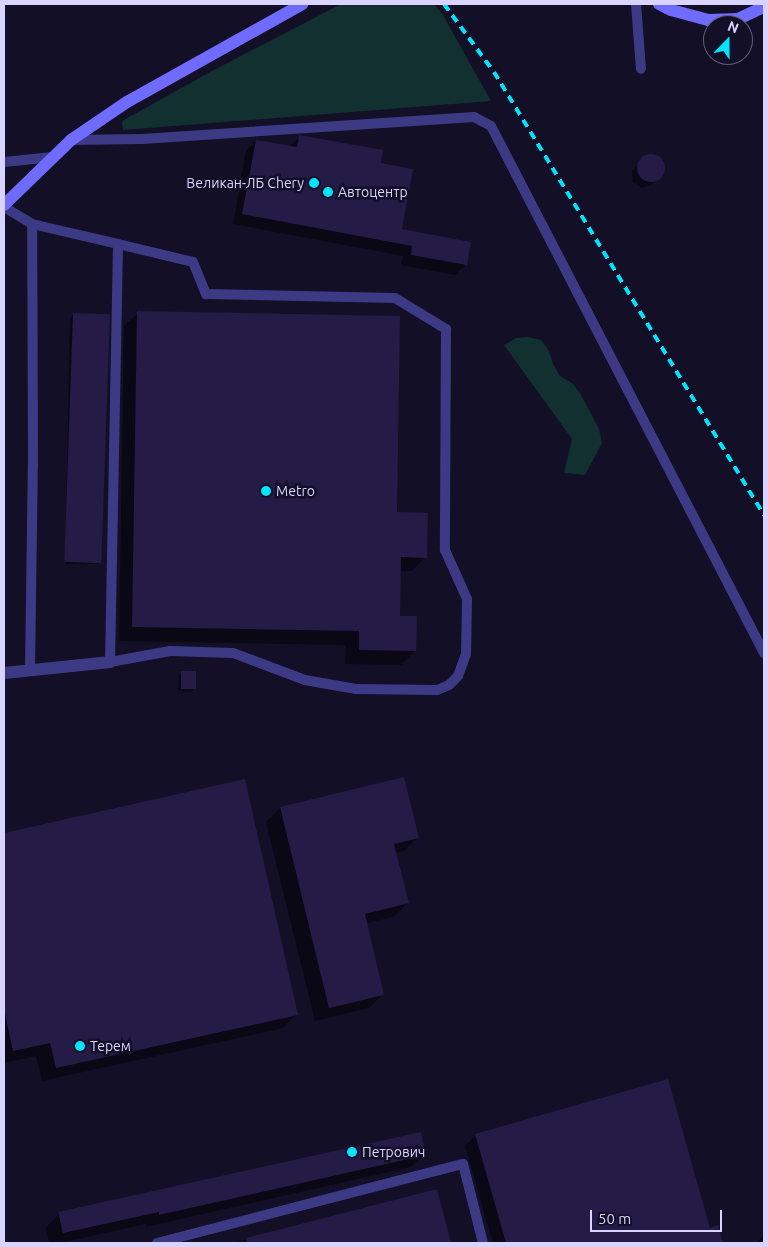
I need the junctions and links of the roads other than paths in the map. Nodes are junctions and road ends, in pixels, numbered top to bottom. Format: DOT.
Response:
graph roads {
  1 [pos="302,4"];
  2 [pos="636,4"];
  3 [pos="659,4"];
  4 [pos="764,7"];
  5 [pos="641,69"];
  6 [pos="71,140"];
  7 [pos="53,157"];
  8 [pos="4,162"];
  9 [pos="4,206"];
  10 [pos="32,224"];
  11 [pos="118,244"];
  12 [pos="764,653"];
  13 [pos="110,662"];
  14 [pos="30,668"];
  15 [pos="4,673"];
  16 [pos="157,1243"];
  17 [pos="483,1243"];
  1 -- 6 [label="street"];
  2 -- 5 [label="lane"];
  3 -- 4 [label="street"];
  6 -- 7 [label="street"];
  6 -- 12 [label="lane"];
  7 -- 8 [label="lane"];
  7 -- 9 [label="street"];
  9 -- 10 [label="lane"];
  10 -- 11 [label="lane"];
  10 -- 14 [label="lane"];
  11 -- 13 [label="lane"];
  11 -- 13 [label="lane"];
  13 -- 14 [label="street"];
  14 -- 15 [label="street"];
  16 -- 17 [label="lane"];
}
